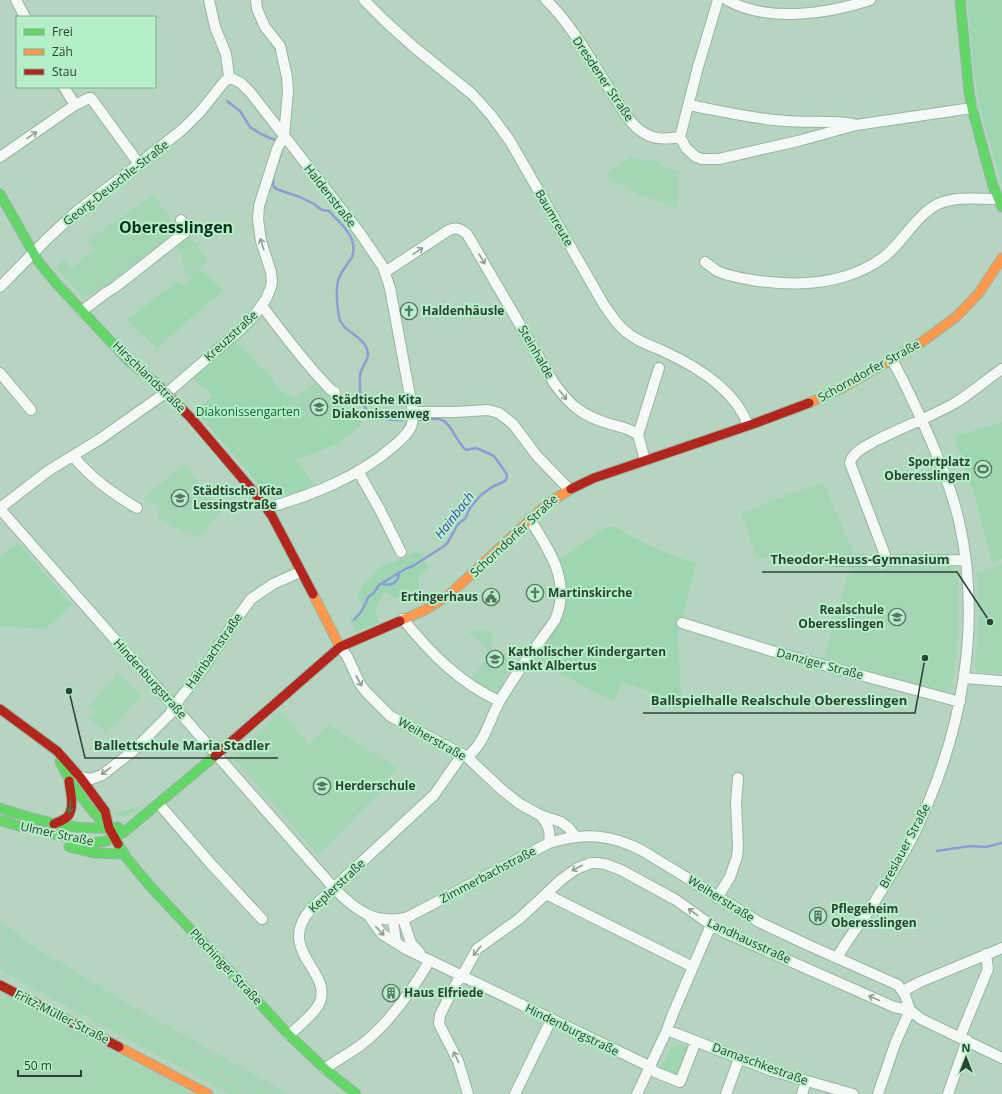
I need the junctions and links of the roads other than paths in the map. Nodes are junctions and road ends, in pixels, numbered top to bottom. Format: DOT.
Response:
graph roads {
  1 [pos="16,0"];
  2 [pos="210,0"];
  3 [pos="256,0"];
  4 [pos="364,0"];
  5 [pos="546,0"];
  6 [pos="718,0"];
  7 [pos="727,0"];
  8 [pos="870,0"];
  9 [pos="960,0"];
  10 [pos="24,16"];
  11 [pos="229,78"];
  12 [pos="65,88"];
  13 [pos="689,105"];
  14 [pos="75,106"];
  15 [pos="972,108"];
  16 [pos="785,121"];
  17 [pos="856,125"];
  18 [pos="826,133"];
  19 [pos="284,136"];
  20 [pos="680,137"];
  21 [pos="0,157"];
  22 [pos="139,164"];
  23 [pos="0,195"];
  24 [pos="1000,203"];
  25 [pos="181,220"];
  26 [pos="33,253"];
  27 [pos="1002,258"];
  28 [pos="704,262"];
  29 [pos="385,272"];
  30 [pos="0,287"];
  31 [pos="262,306"];
  32 [pos="82,311"];
  33 [pos="892,360"];
  34 [pos="659,368"];
  35 [pos="1002,369"];
  36 [pos="0,373"];
  37 [pos="335,392"];
  38 [pos="167,393"];
  39 [pos="31,410"];
  40 [pos="413,412"];
  41 [pos="922,420"];
  42 [pos="748,425"];
  43 [pos="638,435"];
  44 [pos="73,456"];
  45 [pos="644,460"];
  46 [pos="358,471"];
  47 [pos="569,489"];
  48 [pos="0,508"];
  49 [pos="137,508"];
  50 [pos="267,508"];
  51 [pos="530,519"];
  52 [pos="401,552"];
  53 [pos="887,560"];
  54 [pos="966,560"];
  55 [pos="835,561"];
  56 [pos="296,574"];
  57 [pos="403,620"];
  58 [pos="682,623"];
  59 [pos="340,647"];
  60 [pos="964,678"];
  61 [pos="1002,680"];
  62 [pos="499,701"];
  63 [pos="960,702"];
  64 [pos="174,706"];
  65 [pos="0,709"];
  66 [pos="54,749"];
  67 [pos="217,753"];
  68 [pos="464,756"];
  69 [pos="80,777"];
  70 [pos="738,778"];
  71 [pos="69,780"];
  72 [pos="159,804"];
  73 [pos="0,808"];
  74 [pos="540,815"];
  75 [pos="0,820"];
  76 [pos="136,822"];
  77 [pos="54,824"];
  78 [pos="19,826"];
  79 [pos="110,828"];
  80 [pos="575,836"];
  81 [pos="114,838"];
  82 [pos="549,843"];
  83 [pos="124,854"];
  84 [pos="334,888"];
  85 [pos="546,894"];
  86 [pos="717,898"];
  87 [pos="368,915"];
  88 [pos="403,918"];
  89 [pos="262,919"];
  90 [pos="392,920"];
  91 [pos="710,925"];
  92 [pos="396,943"];
  93 [pos="1002,948"];
  94 [pos="986,954"];
  95 [pos="427,958"];
  96 [pos="837,958"];
  97 [pos="693,967"];
  98 [pos="460,975"];
  99 [pos="0,985"];
  100 [pos="903,991"];
  101 [pos="910,1010"];
  102 [pos="551,1020"];
  103 [pos="667,1030"];
  104 [pos="289,1035"];
  105 [pos="963,1038"];
  106 [pos="696,1041"];
  107 [pos="1002,1058"];
  108 [pos="739,1059"];
  109 [pos="649,1066"];
  110 [pos="325,1069"];
  111 [pos="806,1081"];
  112 [pos="208,1094"];
  113 [pos="356,1094"];
  114 [pos="468,1094"];
  115 [pos="515,1094"];
  116 [pos="637,1094"];
  117 [pos="726,1094"];
  118 [pos="802,1094"];
  119 [pos="853,1094"];
  120 [pos="878,1094"];
  121 [pos="948,1094"];
  1 -- 10 [label="street"];
  2 -- 11 [label="street"];
  3 -- 19 [label="street, Kreuzstraße"];
  4 -- 42 [label="street, Baumreute"];
  5 -- 20 [label="street, Dresdener Straße"];
  6 -- 13 [label="street"];
  7 -- 8 [label="street"];
  9 -- 15 [label="main road"];
  11 -- 19 [label="street, Haldenstraße"];
  11 -- 22 [label="street, Georg-Deuschle-Straße"];
  12 -- 14 [label="street"];
  13 -- 16 [label="street"];
  13 -- 20 [label="street"];
  21 -- 14 [label="street, one-way"];
  14 -- 22 [label="street"];
  15 -- 17 [label="street"];
  15 -- 24 [label="main road"];
  16 -- 17 [label="street"];
  16 -- 18 [label="street"];
  17 -- 18 [label="street"];
  18 -- 20 [label="street"];
  19 -- 29 [label="street, Haldenstraße"];
  31 -- 19 [label="street, Kreuzstraße, one-way"];
  22 -- 26 [label="street, Georg-Deuschle-Straße"];
  23 -- 26 [label="main road, Hirschlandstraße"];
  24 -- 28 [label="street"];
  25 -- 32 [label="street"];
  26 -- 30 [label="street, Georg-Deuschle-Straße"];
  26 -- 32 [label="main road, Hirschlandstraße"];
  27 -- 33 [label="main road, Schorndorfer Straße"];
  29 -- 40 [label="street, Haldenstraße"];
  29 -- 43 [label="street, Steinhalde, one-way"];
  31 -- 37 [label="street"];
  31 -- 38 [label="street, Kreuzstraße"];
  32 -- 38 [label="main road, Hirschlandstraße"];
  33 -- 41 [label="street, Breslauer Straße"];
  33 -- 42 [label="main road, Schorndorfer Straße"];
  34 -- 43 [label="street"];
  35 -- 41 [label="street"];
  36 -- 39 [label="street"];
  38 -- 44 [label="street, Kreuzstraße"];
  38 -- 50 [label="main road, Hirschlandstraße"];
  40 -- 46 [label="street"];
  40 -- 47 [label="street"];
  41 -- 53 [label="street"];
  41 -- 54 [label="street, Breslauer Straße"];
  42 -- 45 [label="main road, Schorndorfer Straße"];
  43 -- 45 [label="street"];
  44 -- 48 [label="street, Kreuzstraße"];
  44 -- 49 [label="street"];
  45 -- 47 [label="main road, Schorndorfer Straße"];
  46 -- 50 [label="street"];
  46 -- 52 [label="street"];
  47 -- 51 [label="main road, Schorndorfer Straße"];
  48 -- 64 [label="street, Hindenburgstraße"];
  50 -- 56 [label="main road, Hirschlandstraße"];
  51 -- 57 [label="main road, Schorndorfer Straße"];
  51 -- 62 [label="street, Keplerstraße"];
  53 -- 54 [label="street"];
  53 -- 55 [label="street"];
  54 -- 60 [label="street, Breslauer Straße"];
  56 -- 59 [label="main road, Hirschlandstraße"];
  56 -- 64 [label="street, Hainbachstraße"];
  57 -- 59 [label="main road, Schorndorfer Straße"];
  57 -- 62 [label="street"];
  58 -- 63 [label="street, Danziger Straße"];
  59 -- 67 [label="main road, Schorndorfer Straße"];
  59 -- 68 [label="street, Weiherstraße, one-way"];
  60 -- 61 [label="street"];
  60 -- 63 [label="street, Breslauer Straße"];
  62 -- 68 [label="street, Keplerstraße"];
  63 -- 96 [label="street, Breslauer Straße"];
  64 -- 67 [label="street, Hindenburgstraße"];
  64 -- 69 [label="street, Hainbachstraße, one-way"];
  65 -- 66 [label="main road, Plochinger Straße"];
  66 -- 69 [label="main road, Plochinger Straße"];
  66 -- 71 [label="main road, Plochinger Straße"];
  67 -- 72 [label="main road, Schorndorfer Straße"];
  67 -- 84 [label="street, Hindenburgstraße"];
  68 -- 74 [label="street, Weiherstraße"];
  68 -- 84 [label="street, Keplerstraße"];
  69 -- 79 [label="main road, Plochinger Straße"];
  70 -- 86 [label="street"];
  71 -- 77 [label="main road, one-way"];
  71 -- 79 [label="main road, Plochinger Straße"];
  72 -- 76 [label="main road, Schorndorfer Straße"];
  72 -- 89 [label="street"];
  73 -- 77 [label="main road, Ulmer Straße"];
  74 -- 80 [label="street, Weiherstraße"];
  74 -- 82 [label="street"];
  75 -- 78 [label="main road, Ulmer Straße"];
  76 -- 79 [label="main road, Schorndorfer Straße"];
  76 -- 81 [label="main road, Schorndorfer Straße"];
  77 -- 79 [label="main road, Ulmer Straße"];
  78 -- 81 [label="main road, Ulmer Straße"];
  78 -- 83 [label="main road"];
  79 -- 81 [label="main road, Plochinger Straße"];
  80 -- 82 [label="street, Zimmerbachstraße"];
  80 -- 86 [label="street, Weiherstraße"];
  81 -- 83 [label="main road, Plochinger Straße"];
  82 -- 88 [label="street, Zimmerbachstraße"];
  83 -- 104 [label="main road, Plochinger Straße"];
  84 -- 87 [label="street, Hindenburgstraße"];
  84 -- 104 [label="street, Keplerstraße"];
  91 -- 85 [label="street, Landhausstraße, one-way"];
  85 -- 97 [label="street"];
  85 -- 98 [label="street, Landhausstraße, one-way"];
  86 -- 96 [label="street, Weiherstraße"];
  87 -- 90 [label="street, Hindenburgstraße"];
  87 -- 92 [label="street, Hindenburgstraße, one-way"];
  88 -- 90 [label="street, Hindenburgstraße"];
  88 -- 95 [label="street, Hindenburgstraße"];
  90 -- 92 [label="street"];
  91 -- 97 [label="street"];
  101 -- 91 [label="street, Landhausstraße, one-way"];
  92 -- 95 [label="street, Hindenburgstraße"];
  93 -- 94 [label="street"];
  94 -- 100 [label="street"];
  94 -- 105 [label="street"];
  95 -- 98 [label="street, Hindenburgstraße"];
  95 -- 110 [label="street"];
  96 -- 100 [label="street, Weiherstraße"];
  97 -- 103 [label="street"];
  98 -- 102 [label="street, Hindenburgstraße"];
  114 -- 98 [label="street, Landhausstraße, one-way"];
  99 -- 112 [label="main road, Fritz-Müller-Straße"];
  100 -- 101 [label="street"];
  101 -- 105 [label="street, Landhausstraße"];
  101 -- 120 [label="street"];
  102 -- 109 [label="street, Hindenburgstraße"];
  102 -- 115 [label="street"];
  103 -- 106 [label="street, Damaschkestraße"];
  103 -- 109 [label="street"];
  104 -- 110 [label="main road, Plochinger Straße"];
  105 -- 107 [label="street, Landhausstraße"];
  105 -- 121 [label="street"];
  106 -- 108 [label="street, Damaschkestraße"];
  106 -- 109 [label="street, Hindenburgstraße"];
  108 -- 111 [label="street, Damaschkestraße"];
  108 -- 117 [label="street"];
  109 -- 116 [label="street"];
  110 -- 113 [label="main road, Plochinger Straße"];
  111 -- 118 [label="street"];
  111 -- 119 [label="street, Damaschkestraße"];
}
